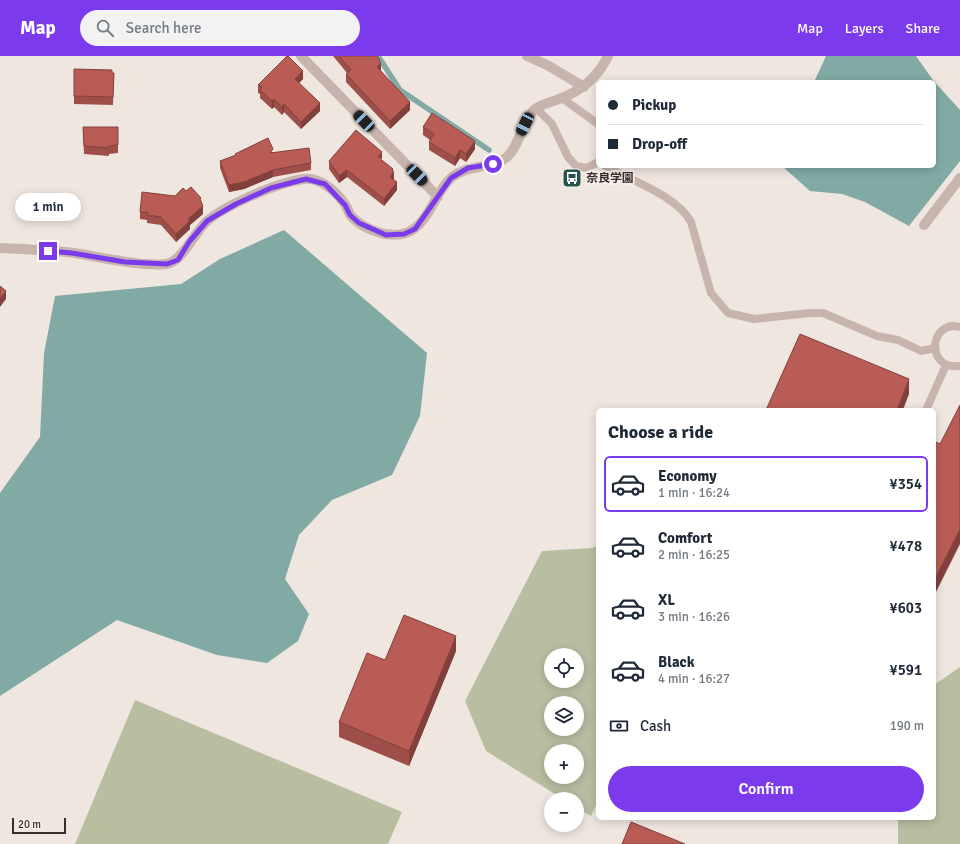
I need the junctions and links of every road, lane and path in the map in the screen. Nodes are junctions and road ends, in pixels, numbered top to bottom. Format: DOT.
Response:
graph roads {
  1 [pos="301,56"];
  2 [pos="527,56"];
  3 [pos="608,56"];
  4 [pos="584,87"];
  5 [pos="562,98"];
  6 [pos="536,108"];
  7 [pos="596,123"];
  8 [pos="596,163"];
  9 [pos="609,168"];
  10 [pos="960,178"];
  11 [pos="438,197"];
  12 [pos="924,225"];
  13 [pos="0,248"];
  14 [pos="960,326"];
  15 [pos="935,348"];
  16 [pos="946,365"];
  17 [pos="960,366"];
  18 [pos="927,408"];
  1 -- 11 [label="street"];
  2 -- 4 [label="street"];
  3 -- 4 [label="street"];
  4 -- 5 [label="street"];
  5 -- 6 [label="street"];
  5 -- 7 [label="lane"];
  6 -- 8 [label="lane"];
  6 -- 11 [label="street"];
  9 -- 15 [label="lane"];
  10 -- 12 [label="street"];
  11 -- 13 [label="street"];
  14 -- 15 [label="lane"];
  15 -- 16 [label="lane"];
  16 -- 17 [label="lane"];
  16 -- 18 [label="lane"];
}
